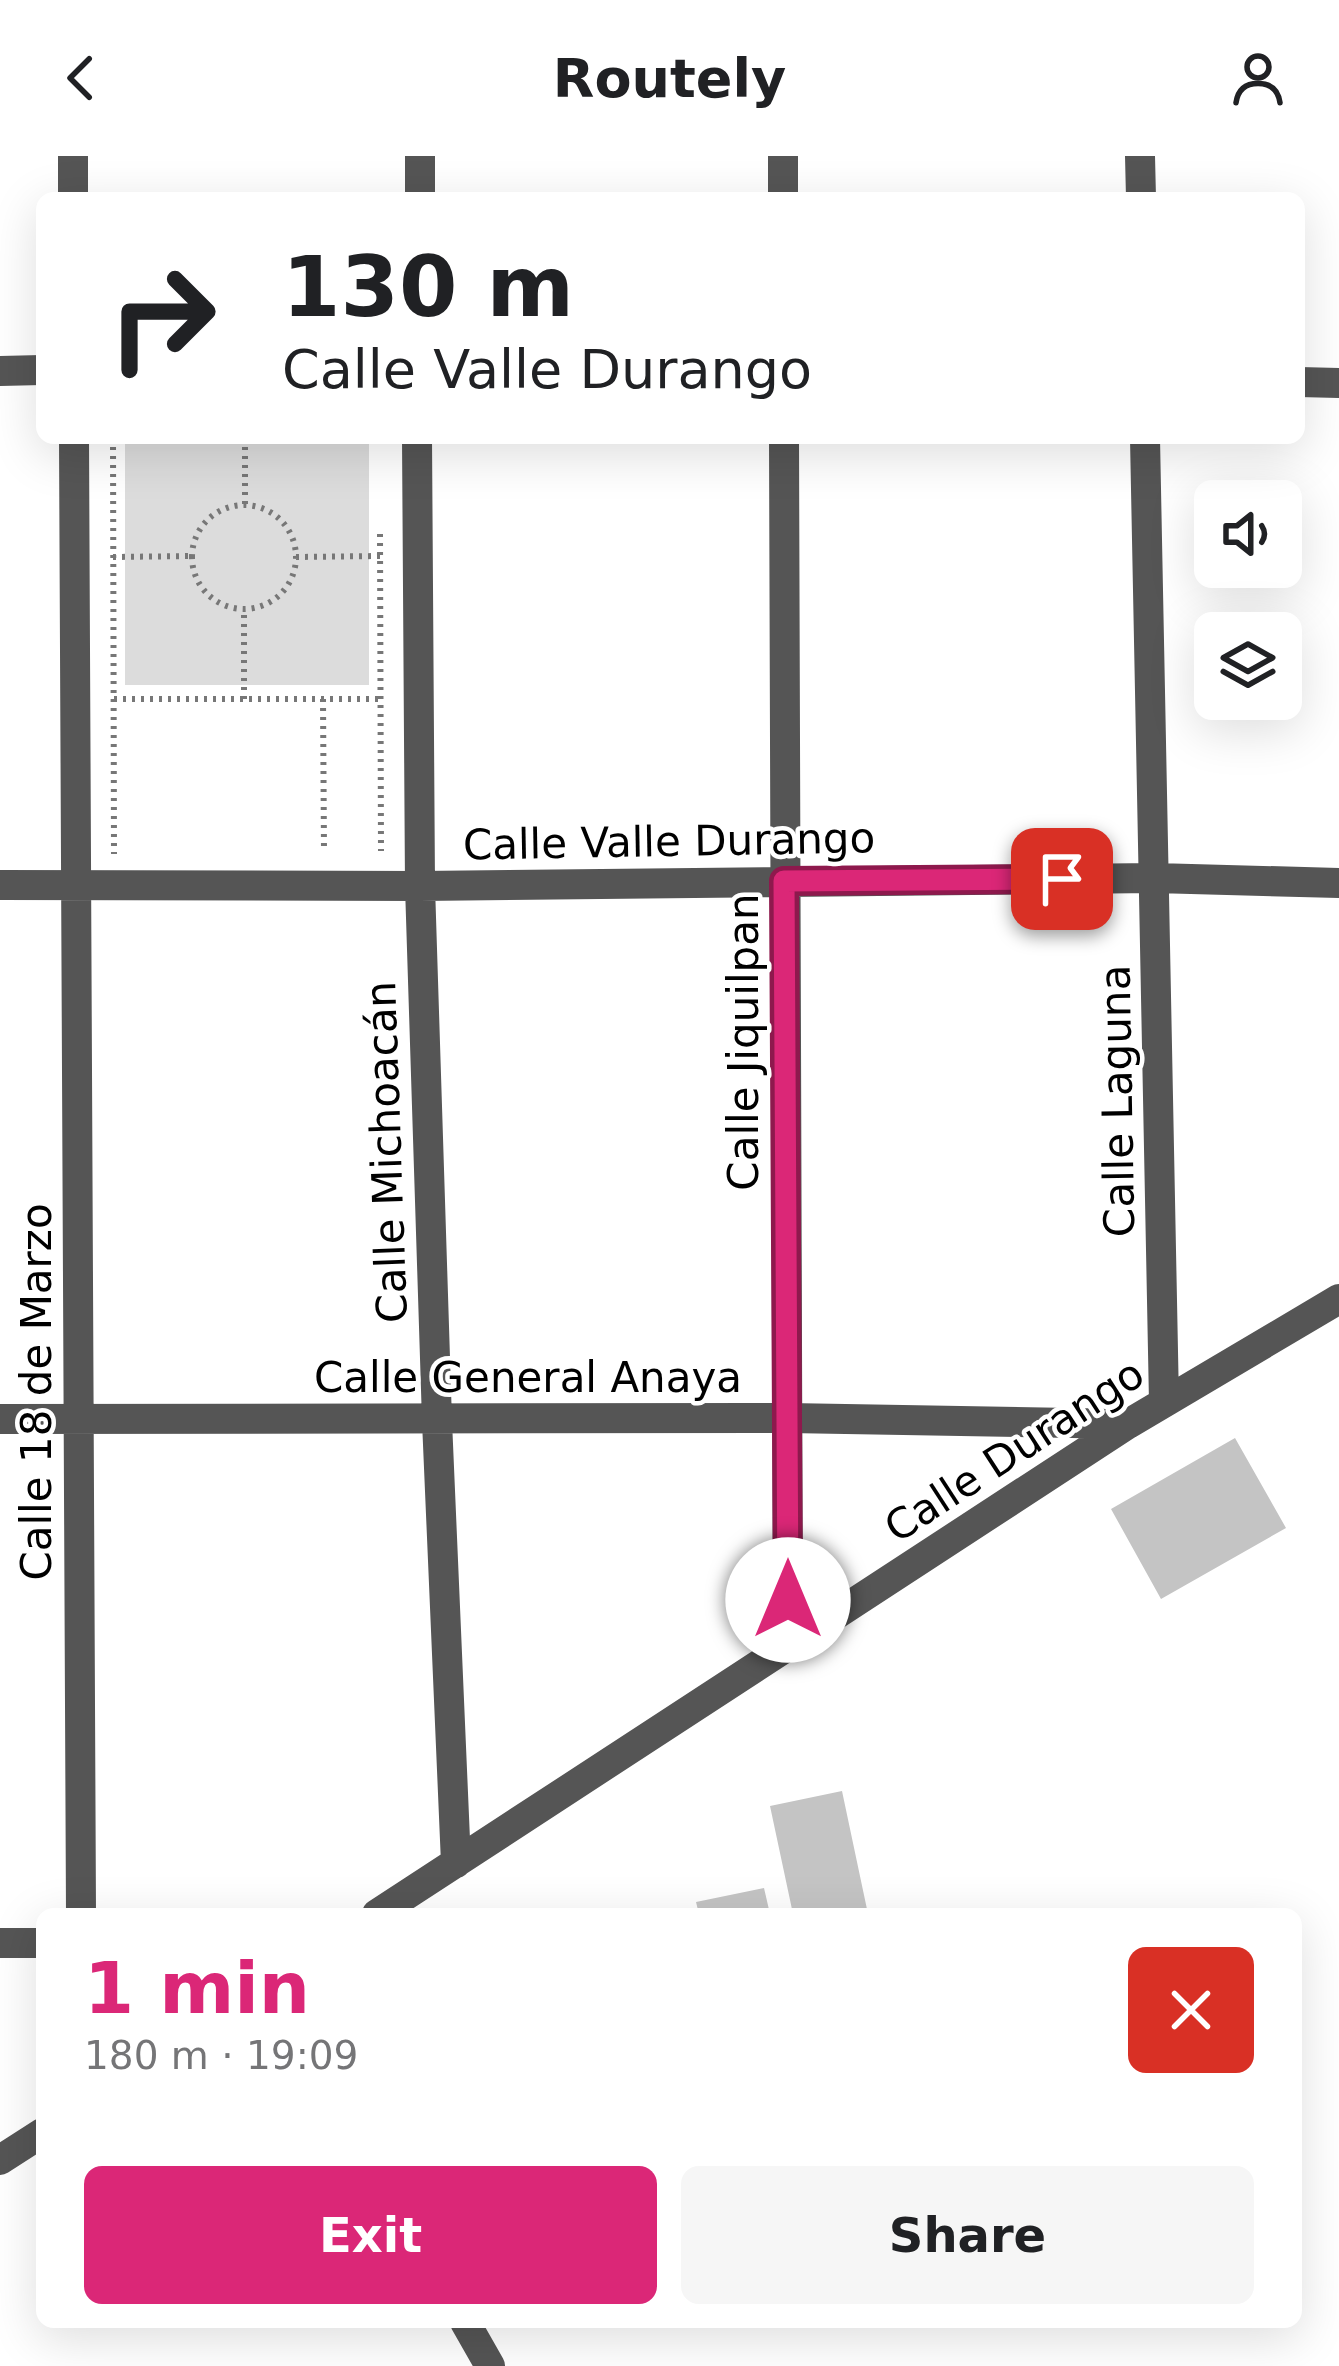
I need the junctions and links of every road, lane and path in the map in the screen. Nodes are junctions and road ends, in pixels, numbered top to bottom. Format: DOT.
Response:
graph roads {
  1 [pos="73,156"];
  2 [pos="420,156"];
  3 [pos="783,156"];
  4 [pos="1140,156"];
  5 [pos="73,192"];
  6 [pos="420,192"];
  7 [pos="784,192"];
  8 [pos="1141,192"];
  9 [pos="0,370"];
  10 [pos="36,370"];
  11 [pos="1305,382"];
  12 [pos="1339,383"];
  13 [pos="74,444"];
  14 [pos="113,444"];
  15 [pos="245,444"];
  16 [pos="417,444"];
  17 [pos="784,444"];
  18 [pos="1145,444"];
  19 [pos="245,504"];
  20 [pos="380,533"];
  21 [pos="192,556"];
  22 [pos="380,556"];
  23 [pos="113,557"];
  24 [pos="296,557"];
  25 [pos="244,609"];
  26 [pos="113,699"];
  27 [pos="244,699"];
  28 [pos="323,699"];
  29 [pos="380,699"];
  30 [pos="114,864"];
  31 [pos="324,864"];
  32 [pos="380,864"];
  33 [pos="1155,878"];
  34 [pos="784,881"];
  35 [pos="75,884"];
  36 [pos="1339,884"];
  37 [pos="0,885"];
  38 [pos="420,886"];
  39 [pos="1339,1299"];
  40 [pos="1164,1402"];
  41 [pos="79,1418"];
  42 [pos="788,1418"];
  43 [pos="0,1419"];
  44 [pos="436,1421"];
  45 [pos="1128,1424"];
  46 [pos="788,1646"];
  47 [pos="456,1863"];
  48 [pos="81,1908"];
  49 [pos="386,1908"];
  50 [pos="0,1943"];
  51 [pos="36,1943"];
  52 [pos="36,2137"];
  53 [pos="0,2160"];
  54 [pos="468,2328"];
  55 [pos="490,2366"];
  1 -- 5 [label="street"];
  2 -- 6 [label="street"];
  3 -- 7 [label="street"];
  4 -- 8 [label="street"];
  9 -- 10 [label="street"];
  11 -- 12 [label="street"];
  13 -- 35 [label="street, Calle 18 de Marzo"];
  14 -- 23 [label="path"];
  15 -- 19 [label="path"];
  16 -- 38 [label="street, Calle Michoacán"];
  17 -- 34 [label="street, Calle Jiquilpan"];
  18 -- 33 [label="street, Calle Laguna"];
  19 -- 21 [label="path"];
  19 -- 24 [label="path"];
  20 -- 22 [label="path"];
  21 -- 23 [label="path"];
  21 -- 25 [label="path"];
  22 -- 24 [label="path"];
  22 -- 29 [label="path"];
  23 -- 26 [label="path"];
  24 -- 25 [label="path"];
  25 -- 27 [label="path"];
  26 -- 27 [label="path"];
  26 -- 30 [label="path"];
  27 -- 28 [label="path"];
  28 -- 29 [label="path"];
  28 -- 31 [label="path"];
  29 -- 32 [label="path"];
  33 -- 34 [label="street, Calle Valle Durango"];
  33 -- 36 [label="street, Calle Valle Durango"];
  33 -- 40 [label="street, Calle Laguna"];
  34 -- 38 [label="street, Calle Valle Durango"];
  34 -- 42 [label="street, Calle Jiquilpan"];
  35 -- 37 [label="street, Calle Valle Durango"];
  35 -- 38 [label="street, Calle Valle Durango"];
  35 -- 41 [label="street, Calle 18 de Marzo"];
  38 -- 44 [label="street, Calle Michoacán"];
  39 -- 40 [label="street, Calle Durango"];
  40 -- 45 [label="street, Calle Durango"];
  41 -- 43 [label="street, Calle General Anaya"];
  41 -- 44 [label="street, Calle General Anaya"];
  41 -- 48 [label="street, Calle 18 de Marzo"];
  42 -- 44 [label="street, Calle General Anaya"];
  42 -- 45 [label="street, Calle General Anaya"];
  42 -- 46 [label="street, Calle Jiquilpan"];
  44 -- 47 [label="street, Calle Michoacán"];
  45 -- 46 [label="street, Calle Durango"];
  46 -- 47 [label="street, Calle Durango"];
  47 -- 49 [label="street, Calle Durango"];
  50 -- 51 [label="street"];
  52 -- 53 [label="street"];
  54 -- 55 [label="street"];
}
